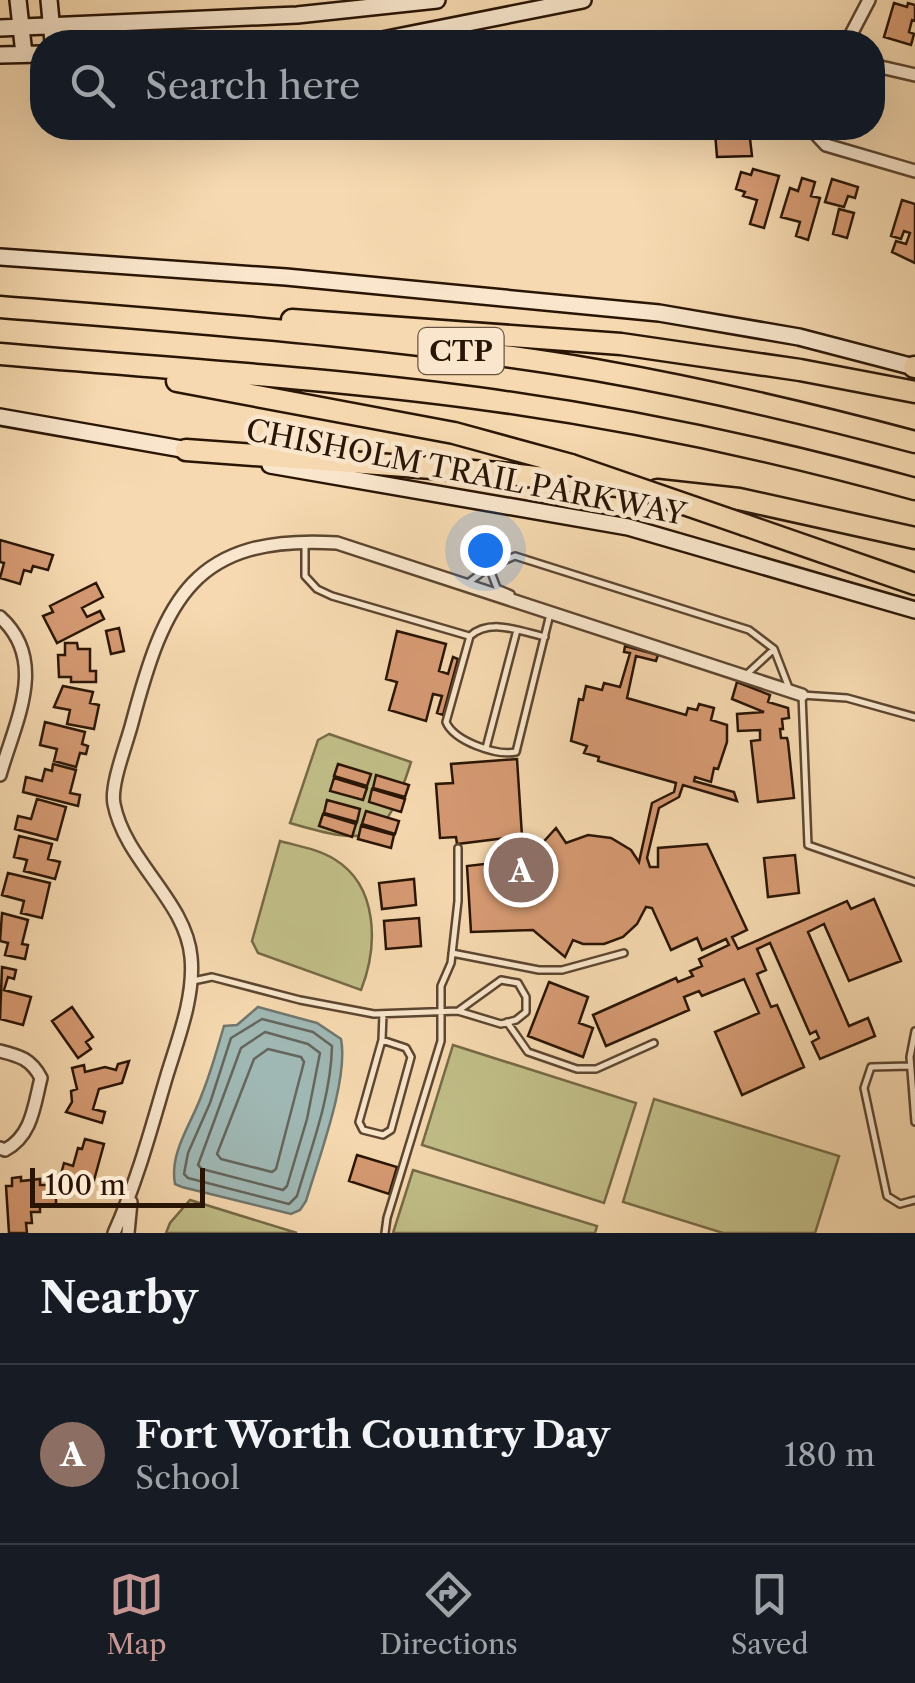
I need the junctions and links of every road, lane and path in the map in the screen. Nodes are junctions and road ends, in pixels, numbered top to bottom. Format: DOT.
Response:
graph roads {
  1 [pos="18,0"];
  2 [pos="49,0"];
  3 [pos="437,0"];
  4 [pos="583,0"];
  5 [pos="869,0"];
  6 [pos="0,28"];
  7 [pos="22,28"];
  8 [pos="32,30"];
  9 [pos="53,30"];
  10 [pos="104,30"];
  11 [pos="432,30"];
  12 [pos="853,30"];
  13 [pos="24,54"];
  14 [pos="30,54"];
  15 [pos="0,55"];
  16 [pos="885,68"];
  17 [pos="915,74"];
  18 [pos="821,140"];
  19 [pos="915,171"];
  20 [pos="0,256"];
  21 [pos="0,307"];
  22 [pos="130,317"];
  23 [pos="0,354"];
  24 [pos="82,361"];
  25 [pos="914,367"];
  26 [pos="915,392"];
  27 [pos="0,418"];
  28 [pos="915,442"];
  29 [pos="186,450"];
  30 [pos="915,488"];
  31 [pos="915,538"];
  32 [pos="305,541"];
  33 [pos="490,567"];
  34 [pos="467,584"];
  35 [pos="915,584"];
  36 [pos="520,601"];
  37 [pos="915,610"];
  38 [pos="550,612"];
  39 [pos="0,617"];
  40 [pos="517,630"];
  41 [pos="470,636"];
  42 [pos="544,637"];
  43 [pos="774,649"];
  44 [pos="745,676"];
  45 [pos="796,693"];
  46 [pos="915,717"];
  47 [pos="486,748"];
  48 [pos="0,775"];
  49 [pos="458,848"];
  50 [pos="915,882"];
  51 [pos="452,953"];
  52 [pos="624,954"];
  53 [pos="190,982"];
  54 [pos="444,1010"];
  55 [pos="458,1011"];
  56 [pos="383,1014"];
  57 [pos="508,1022"];
  58 [pos="915,1031"];
  59 [pos="382,1040"];
  60 [pos="654,1043"];
  61 [pos="0,1051"];
  62 [pos="910,1066"];
  63 [pos="915,1122"];
  64 [pos="0,1148"];
  65 [pos="133,1190"];
  66 [pos="915,1200"];
  67 [pos="114,1233"];
  68 [pos="128,1233"];
  69 [pos="385,1233"];
  1 -- 7 [label="main road"];
  2 -- 9 [label="main road"];
  3 -- 10 [label="main road"];
  4 -- 11 [label="main road"];
  5 -- 12 [label="street"];
  6 -- 7 [label="main road"];
  7 -- 8 [label="main road"];
  7 -- 13 [label="main road"];
  13 -- 14 [label="main road"];
  13 -- 15 [label="main road"];
  16 -- 17 [label="street"];
  18 -- 19 [label="street"];
  20 -- 25 [label="main road"];
  21 -- 22 [label="highway, CTP"];
  22 -- 26 [label="highway"];
  22 -- 28 [label="highway, CTP"];
  23 -- 24 [label="highway, CHISHOLM TRAIL PARKWAY / CTP"];
  24 -- 30 [label="highway, CHISHOLM TRAIL PARKWAY / CTP"];
  24 -- 35 [label="highway, bridge"];
  27 -- 29 [label="main road, CHISHOLM TRAIL PARKWAY"];
  29 -- 31 [label="highway"];
  29 -- 37 [label="main road, CHISHOLM TRAIL PARKWAY"];
  32 -- 34 [label="street"];
  32 -- 41 [label="lane"];
  32 -- 53 [label="street"];
  33 -- 34 [label="lane"];
  33 -- 36 [label="lane"];
  33 -- 43 [label="lane"];
  34 -- 36 [label="street"];
  36 -- 38 [label="street"];
  38 -- 42 [label="lane"];
  38 -- 44 [label="street"];
  39 -- 48 [label="street"];
  40 -- 41 [label="lane"];
  40 -- 42 [label="lane"];
  40 -- 47 [label="lane"];
  41 -- 47 [label="lane"];
  42 -- 47 [label="lane"];
  43 -- 44 [label="lane"];
  43 -- 45 [label="lane"];
  44 -- 45 [label="street"];
  45 -- 46 [label="lane"];
  45 -- 50 [label="lane"];
  49 -- 51 [label="lane"];
  51 -- 52 [label="lane"];
  51 -- 54 [label="lane"];
  53 -- 56 [label="lane"];
  53 -- 65 [label="street"];
  54 -- 55 [label="lane"];
  54 -- 56 [label="lane"];
  54 -- 69 [label="lane"];
  55 -- 57 [label="lane"];
  55 -- 57 [label="lane"];
  56 -- 59 [label="lane"];
  57 -- 60 [label="lane"];
  58 -- 62 [label="lane"];
  59 -- 59 [label="lane"];
  61 -- 64 [label="street"];
  62 -- 63 [label="lane"];
  62 -- 66 [label="lane"];
  65 -- 67 [label="street"];
  65 -- 68 [label="street"];
}
